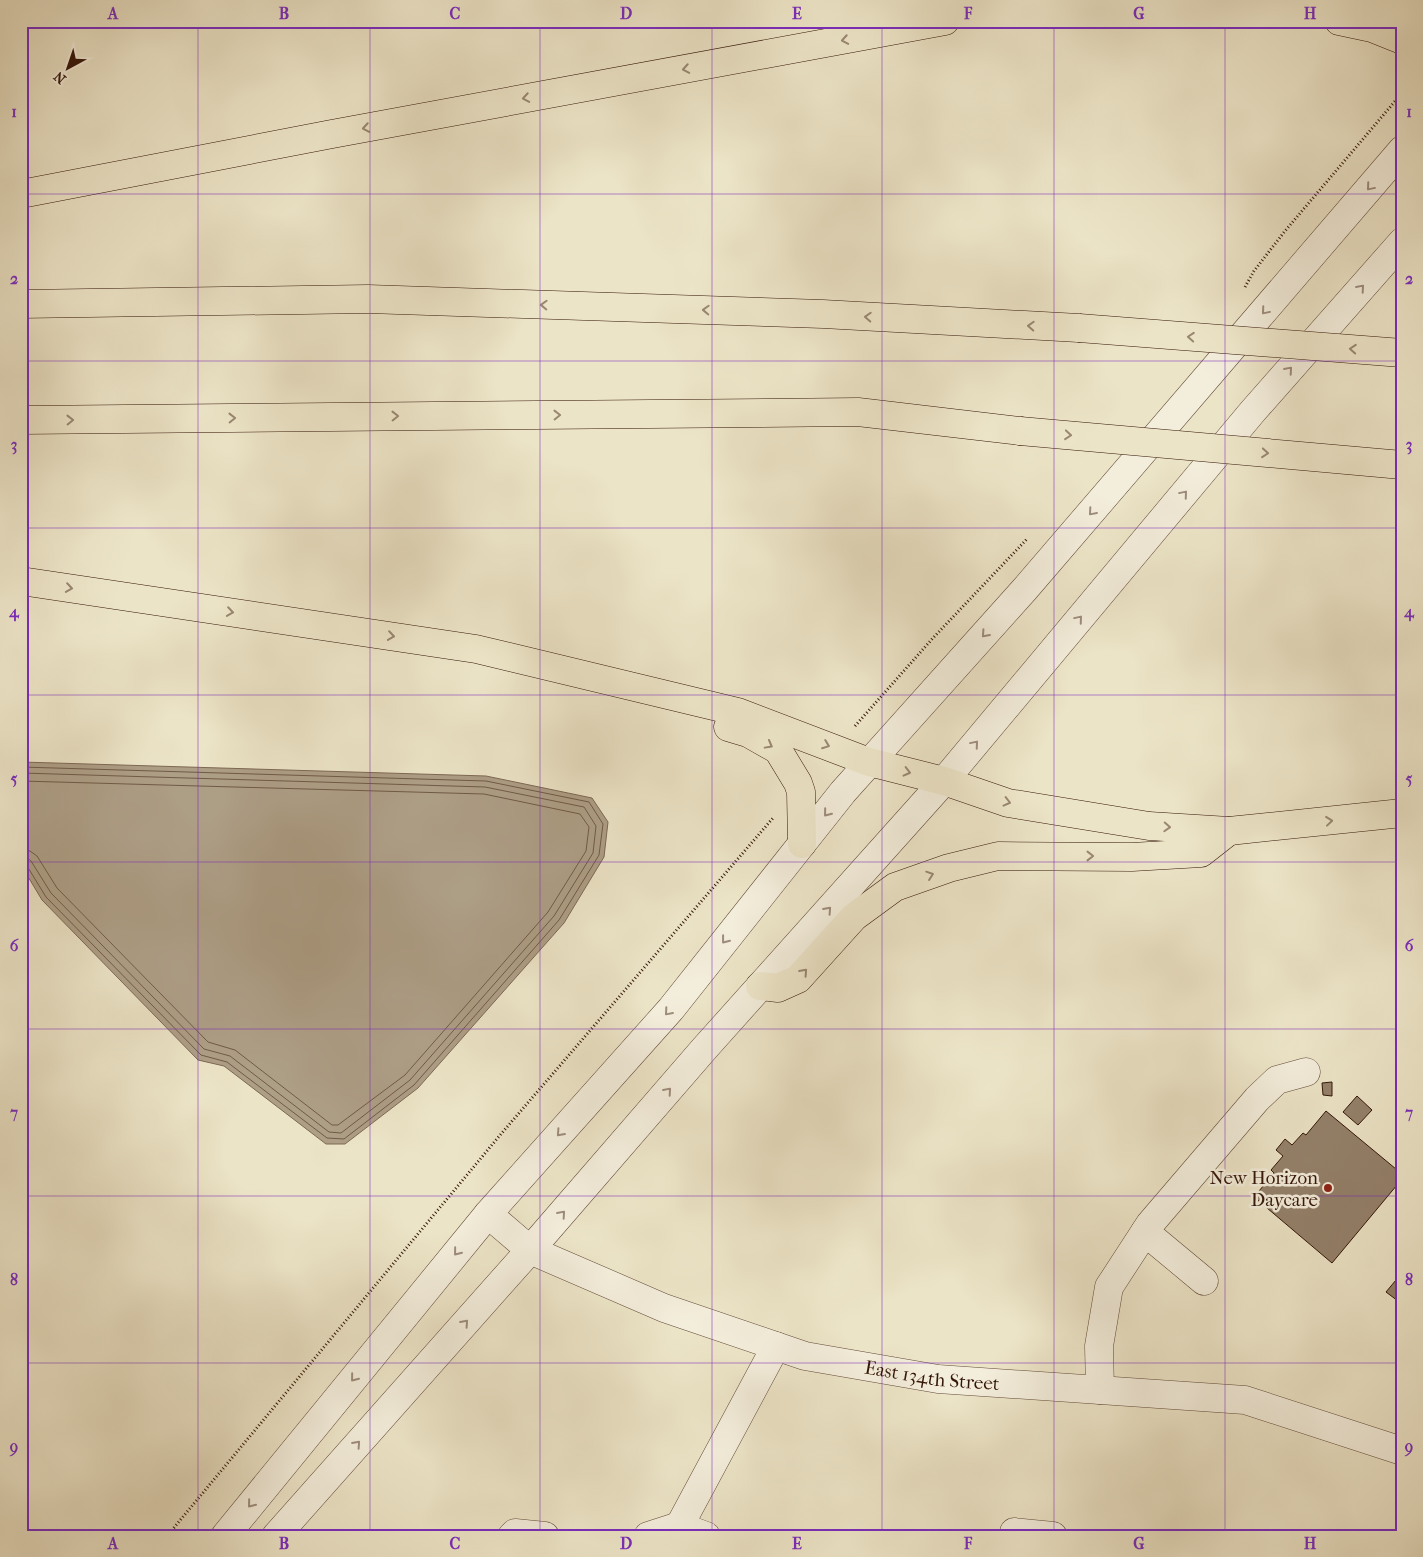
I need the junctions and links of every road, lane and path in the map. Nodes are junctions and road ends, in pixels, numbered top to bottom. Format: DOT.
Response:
graph roads {
  1 [pos="945,21"];
  2 [pos="1339,21"];
  3 [pos="1402,40"];
  4 [pos="1402,150"];
  5 [pos="21,194"];
  6 [pos="1402,242"];
  7 [pos="21,304"];
  8 [pos="1402,353"];
  9 [pos="21,420"];
  10 [pos="1402,465"];
  11 [pos="21,581"];
  12 [pos="561,669"];
  13 [pos="870,762"];
  14 [pos="944,781"];
  15 [pos="1402,814"];
  16 [pos="1229,831"];
  17 [pos="802,844"];
  18 [pos="760,986"];
  19 [pos="1306,1072"];
  20 [pos="488,1214"];
  21 [pos="1145,1232"];
  22 [pos="530,1250"];
  23 [pos="1204,1281"];
  24 [pos="776,1346"];
  25 [pos="1100,1390"];
  26 [pos="1402,1451"];
  27 [pos="676,1531"];
  28 [pos="1014,1532"];
  29 [pos="225,1536"];
  30 [pos="276,1536"];
  31 [pos="512,1536"];
  32 [pos="545,1536"];
  33 [pos="648,1536"];
  34 [pos="706,1536"];
  35 [pos="1053,1536"];
  1 -- 5 [label="highway, one-way"];
  2 -- 3 [label="highway"];
  4 -- 13 [label="street, one-way"];
  14 -- 6 [label="street, one-way"];
  8 -- 7 [label="highway, one-way, bridge"];
  9 -- 10 [label="highway, one-way, bridge"];
  11 -- 12 [label="highway, one-way"];
  12 -- 13 [label="highway, one-way"];
  12 -- 17 [label="highway, one-way"];
  13 -- 14 [label="highway, one-way"];
  13 -- 17 [label="street, one-way"];
  14 -- 16 [label="highway, one-way"];
  18 -- 14 [label="street, one-way"];
  16 -- 15 [label="highway, one-way"];
  18 -- 16 [label="highway, one-way"];
  17 -- 20 [label="street, one-way"];
  22 -- 18 [label="street, one-way"];
  19 -- 21 [label="street"];
  20 -- 22 [label="street, East 134th Street"];
  20 -- 29 [label="street, one-way"];
  21 -- 23 [label="street"];
  21 -- 25 [label="street"];
  22 -- 24 [label="street, East 134th Street"];
  30 -- 22 [label="street, one-way"];
  24 -- 25 [label="street, East 134th Street"];
  24 -- 27 [label="street"];
  25 -- 26 [label="street, East 134th Street"];
  27 -- 33 [label="street"];
  27 -- 34 [label="street"];
  28 -- 35 [label="street"];
  31 -- 32 [label="street"];
}
